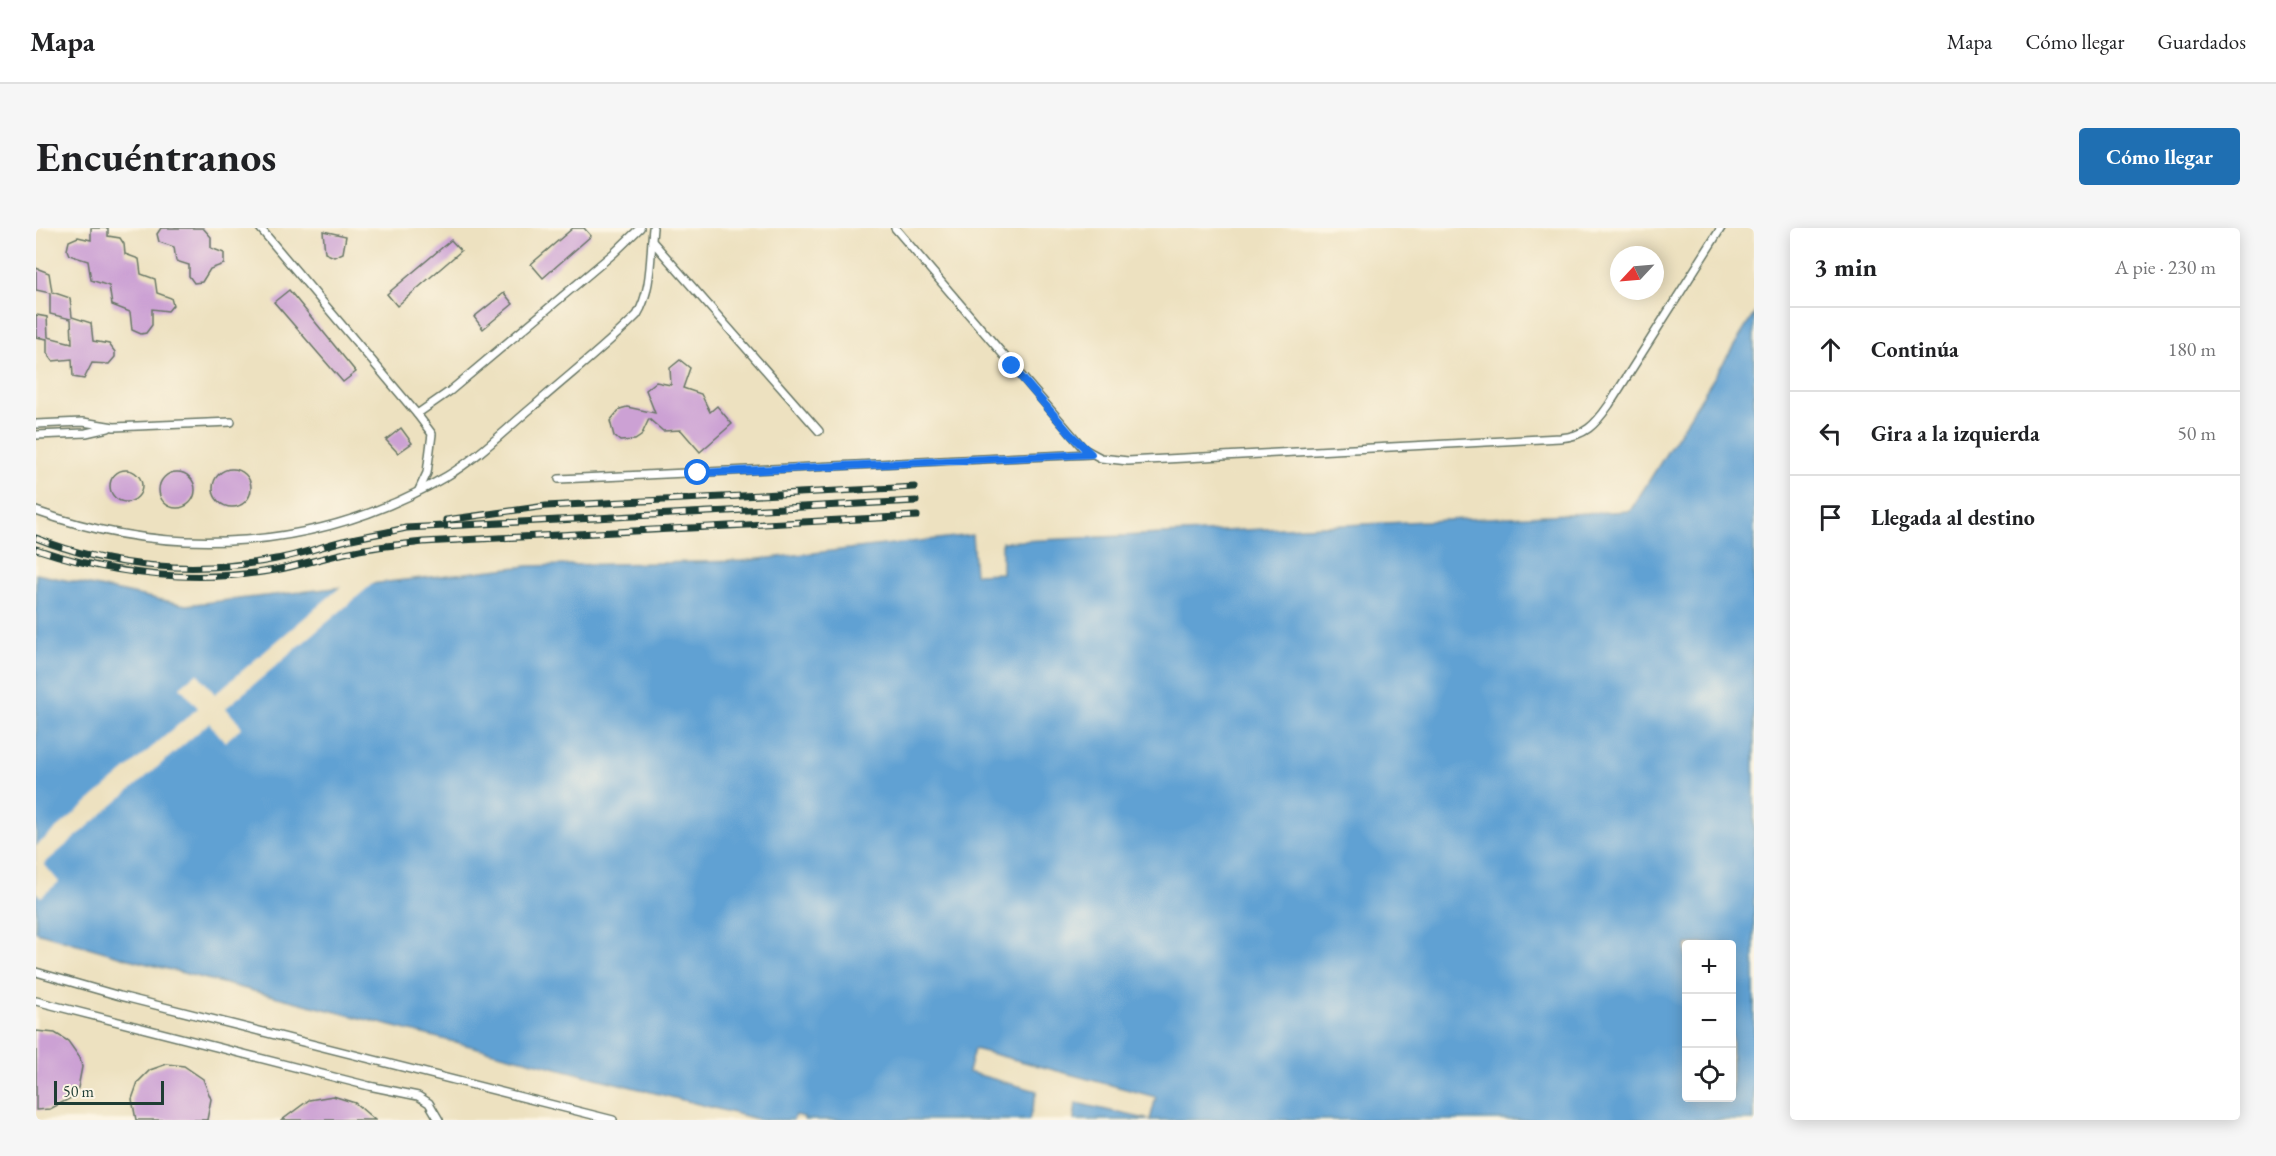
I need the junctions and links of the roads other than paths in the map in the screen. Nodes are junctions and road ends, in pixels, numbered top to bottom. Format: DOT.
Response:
graph roads {
  1 [pos="260,228"];
  2 [pos="640,228"];
  3 [pos="653,228"];
  4 [pos="895,228"];
  5 [pos="1721,228"];
  6 [pos="652,241"];
  7 [pos="417,414"];
  8 [pos="231,422"];
  9 [pos="36,424"];
  10 [pos="114,427"];
  11 [pos="819,431"];
  12 [pos="36,435"];
  13 [pos="1091,454"];
  14 [pos="559,479"];
  15 [pos="419,490"];
  16 [pos="36,511"];
  17 [pos="36,972"];
  18 [pos="36,1001"];
  19 [pos="588,1117"];
  20 [pos="439,1120"];
  21 [pos="613,1120"];
  1 -- 7 [label="lane"];
  2 -- 7 [label="lane"];
  3 -- 6 [label="lane"];
  4 -- 13 [label="lane"];
  5 -- 13 [label="lane"];
  6 -- 11 [label="lane"];
  6 -- 15 [label="lane"];
  7 -- 15 [label="lane"];
  8 -- 10 [label="lane"];
  9 -- 10 [label="lane"];
  10 -- 12 [label="lane"];
  13 -- 14 [label="lane"];
  15 -- 16 [label="lane"];
  17 -- 19 [label="lane"];
  18 -- 20 [label="lane"];
  19 -- 21 [label="lane"];
}
